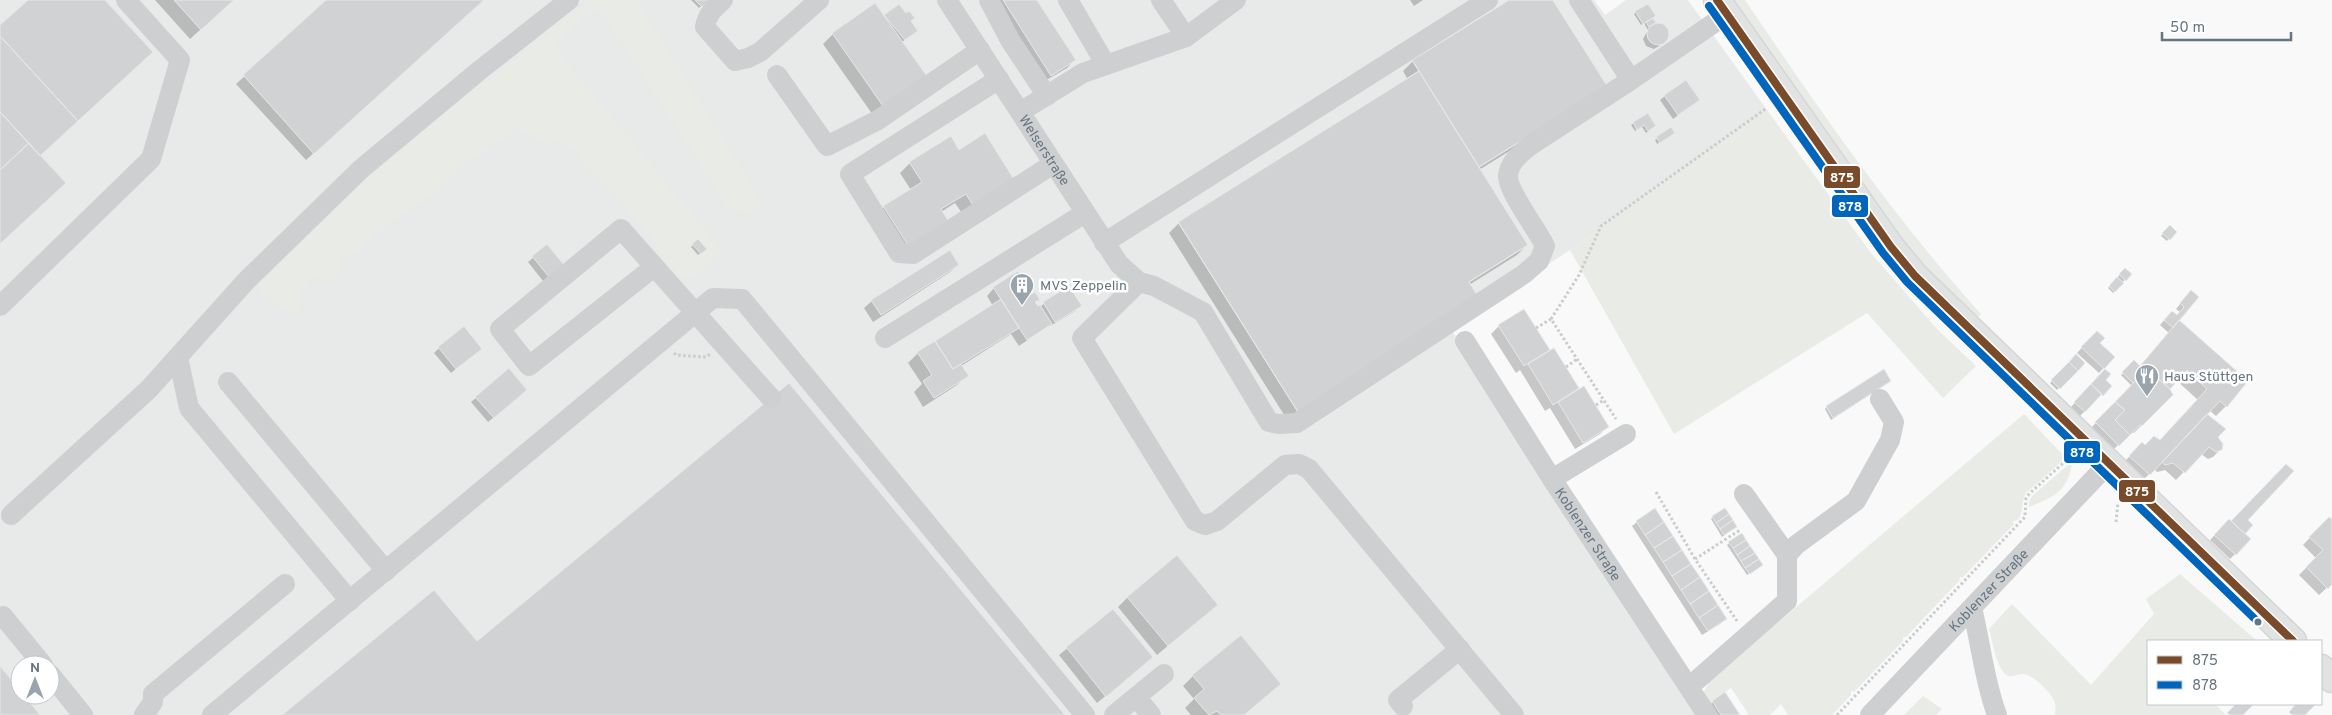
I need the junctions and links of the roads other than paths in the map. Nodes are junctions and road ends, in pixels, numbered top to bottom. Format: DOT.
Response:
graph roads {
  1 [pos="126,0"];
  2 [pos="569,0"];
  3 [pos="724,0"];
  4 [pos="818,0"];
  5 [pos="947,0"];
  6 [pos="990,0"];
  7 [pos="1068,0"];
  8 [pos="1161,0"];
  9 [pos="1236,0"];
  10 [pos="1488,0"];
  11 [pos="1579,0"];
  12 [pos="1722,7"];
  13 [pos="1186,37"];
  14 [pos="980,50"];
  15 [pos="1106,65"];
  16 [pos="777,75"];
  17 [pos="999,79"];
  18 [pos="1631,80"];
  19 [pos="1047,96"];
  20 [pos="1020,112"];
  21 [pos="1053,164"];
  22 [pos="1085,213"];
  23 [pos="1104,243"];
  24 [pos="654,266"];
  25 [pos="1146,284"];
  26 [pos="0,306"];
  27 [pos="696,313"];
  28 [pos="885,338"];
  29 [pos="1465,341"];
  30 [pos="178,357"];
  31 [pos="228,382"];
  32 [pos="771,398"];
  33 [pos="1880,399"];
  34 [pos="1626,434"];
  35 [pos="2108,464"];
  36 [pos="1552,480"];
  37 [pos="1744,494"];
  38 [pos="11,515"];
  39 [pos="1788,555"];
  40 [pos="386,570"];
  41 [pos="285,584"];
  42 [pos="350,601"];
  43 [pos="1972,608"];
  44 [pos="3,616"];
  45 [pos="2291,640"];
  46 [pos="1460,649"];
  47 [pos="35,655"];
  48 [pos="2322,669"];
  49 [pos="1164,674"];
  50 [pos="2332,679"];
  51 [pos="60,686"];
  52 [pos="1689,687"];
  53 [pos="1136,697"];
  54 [pos="1404,706"];
  55 [pos="83,715"];
  56 [pos="144,715"];
  57 [pos="212,715"];
  58 [pos="1085,715"];
  59 [pos="1114,715"];
  60 [pos="1151,715"];
  61 [pos="1514,715"];
  62 [pos="1706,715"];
  63 [pos="1870,715"];
  64 [pos="1997,715"];
  1 -- 26 [label="street"];
  2 -- 30 [label="street"];
  3 -- 4 [label="street"];
  5 -- 14 [label="street, Welserstraße"];
  6 -- 19 [label="street"];
  7 -- 15 [label="street"];
  8 -- 13 [label="street"];
  9 -- 13 [label="street"];
  10 -- 23 [label="street"];
  11 -- 18 [label="street"];
  12 -- 18 [label="street"];
  12 -- 35 [label="main road"];
  13 -- 15 [label="street"];
  14 -- 16 [label="street"];
  14 -- 17 [label="street, Welserstraße"];
  15 -- 19 [label="street"];
  17 -- 20 [label="street, Welserstraße"];
  17 -- 21 [label="street"];
  18 -- 25 [label="street, Welserstraße"];
  19 -- 20 [label="street"];
  20 -- 21 [label="street, Welserstraße"];
  21 -- 22 [label="street, Welserstraße"];
  22 -- 23 [label="street, Welserstraße"];
  22 -- 28 [label="street"];
  23 -- 25 [label="street, Welserstraße"];
  24 -- 24 [label="street"];
  24 -- 27 [label="street"];
  25 -- 46 [label="street"];
  27 -- 32 [label="street"];
  27 -- 40 [label="street"];
  27 -- 58 [label="street"];
  29 -- 36 [label="street, Koblenzer Straße"];
  30 -- 38 [label="street"];
  30 -- 42 [label="street"];
  31 -- 40 [label="street"];
  33 -- 39 [label="street"];
  34 -- 36 [label="street, Koblenzer Straße"];
  35 -- 43 [label="street, Koblenzer Straße"];
  35 -- 45 [label="main road"];
  36 -- 52 [label="street, Koblenzer Straße"];
  37 -- 39 [label="street"];
  39 -- 52 [label="street"];
  40 -- 42 [label="street"];
  41 -- 56 [label="street"];
  42 -- 57 [label="street"];
  43 -- 63 [label="street, Koblenzer Straße"];
  43 -- 64 [label="street"];
  44 -- 47 [label="street"];
  46 -- 54 [label="street"];
  46 -- 61 [label="street"];
  48 -- 50 [label="main road"];
  49 -- 53 [label="street"];
  51 -- 55 [label="street"];
  52 -- 62 [label="street, Koblenzer Straße"];
  53 -- 59 [label="street"];
  53 -- 60 [label="street"];
}
